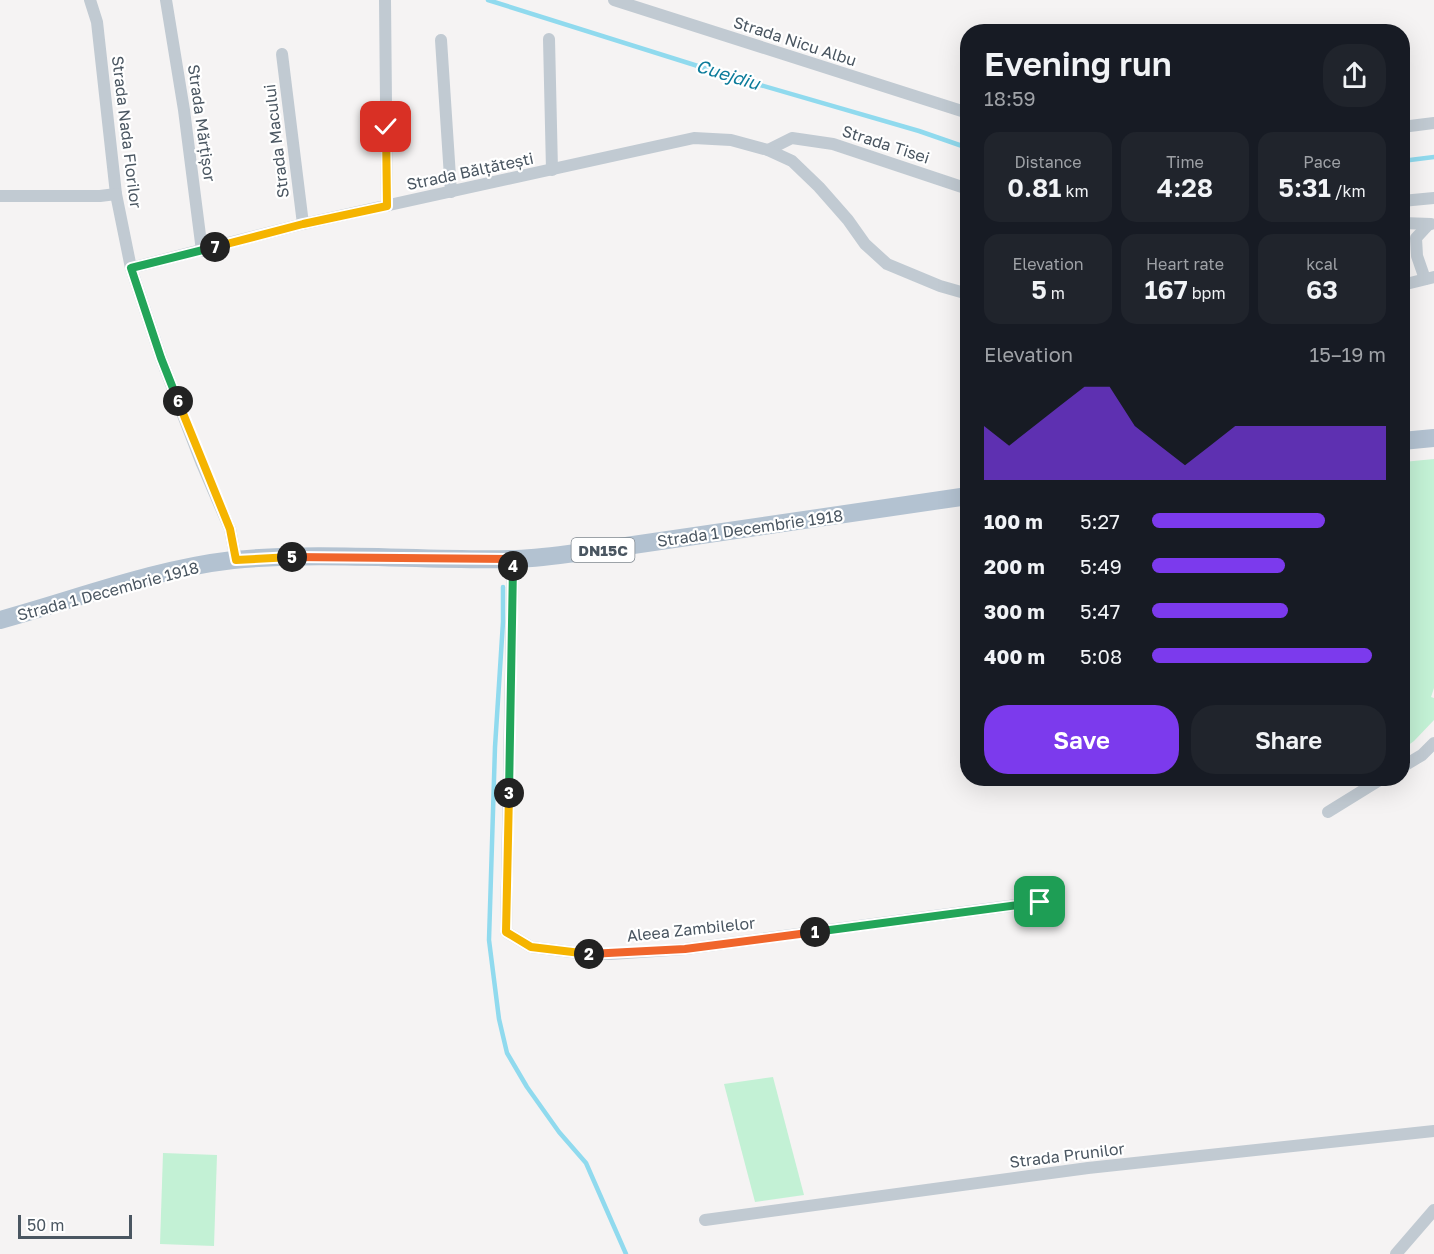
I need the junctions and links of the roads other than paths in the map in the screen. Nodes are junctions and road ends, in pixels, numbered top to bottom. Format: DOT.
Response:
graph roads {
  1 [pos="90,0"];
  2 [pos="166,0"];
  3 [pos="385,0"];
  4 [pos="614,0"];
  5 [pos="549,39"];
  6 [pos="441,40"];
  7 [pos="282,54"];
  8 [pos="960,109"];
  9 [pos="1434,123"];
  10 [pos="1410,126"];
  11 [pos="768,150"];
  12 [pos="552,170"];
  13 [pos="960,186"];
  14 [pos="452,192"];
  15 [pos="116,194"];
  16 [pos="0,196"];
  17 [pos="1434,198"];
  18 [pos="1410,200"];
  19 [pos="387,206"];
  20 [pos="1410,223"];
  21 [pos="303,224"];
  22 [pos="1431,224"];
  23 [pos="202,250"];
  24 [pos="131,268"];
  25 [pos="1430,278"];
  26 [pos="1410,283"];
  27 [pos="960,292"];
  28 [pos="1434,438"];
  29 [pos="1410,440"];
  30 [pos="960,497"];
  31 [pos="513,559"];
  32 [pos="236,560"];
  33 [pos="0,620"];
  34 [pos="1434,743"];
  35 [pos="1410,762"];
  36 [pos="1370,786"];
  37 [pos="1328,812"];
  38 [pos="1040,902"];
  39 [pos="1434,1131"];
  40 [pos="1434,1210"];
  41 [pos="705,1220"];
  42 [pos="1396,1254"];
  1 -- 15 [label="street, Strada Nada Florilor"];
  2 -- 23 [label="street, Strada Mărțișor"];
  3 -- 19 [label="street"];
  4 -- 8 [label="street, Strada Nicu Albu"];
  5 -- 12 [label="street"];
  6 -- 14 [label="street"];
  7 -- 21 [label="street, Strada Macului"];
  9 -- 10 [label="street"];
  11 -- 12 [label="street, Strada Bălțătești"];
  11 -- 13 [label="street, Strada Tisei"];
  11 -- 27 [label="street, Strada Bălțătești"];
  12 -- 14 [label="street, Strada Bălțătești"];
  14 -- 19 [label="street, Strada Bălțătești"];
  15 -- 16 [label="street"];
  15 -- 24 [label="street, Strada Nada Florilor"];
  17 -- 18 [label="street"];
  19 -- 21 [label="street, Strada Bălțătești"];
  20 -- 22 [label="street"];
  21 -- 23 [label="street, Strada Bălțătești"];
  22 -- 25 [label="street"];
  23 -- 24 [label="street, Strada Bălțătești"];
  24 -- 32 [label="street"];
  25 -- 26 [label="street"];
  28 -- 29 [label="main road"];
  30 -- 31 [label="main road, Strada 1 Decembrie 1918 / DN15C"];
  31 -- 32 [label="main road, Strada 1 Decembrie 1918 / DN15C"];
  31 -- 38 [label="street, Aleea Zambilelor"];
  32 -- 33 [label="main road, Strada 1 Decembrie 1918 / DN15C"];
  34 -- 35 [label="street"];
  36 -- 37 [label="street"];
  39 -- 41 [label="street, Strada Prunilor"];
  40 -- 42 [label="street"];
}
